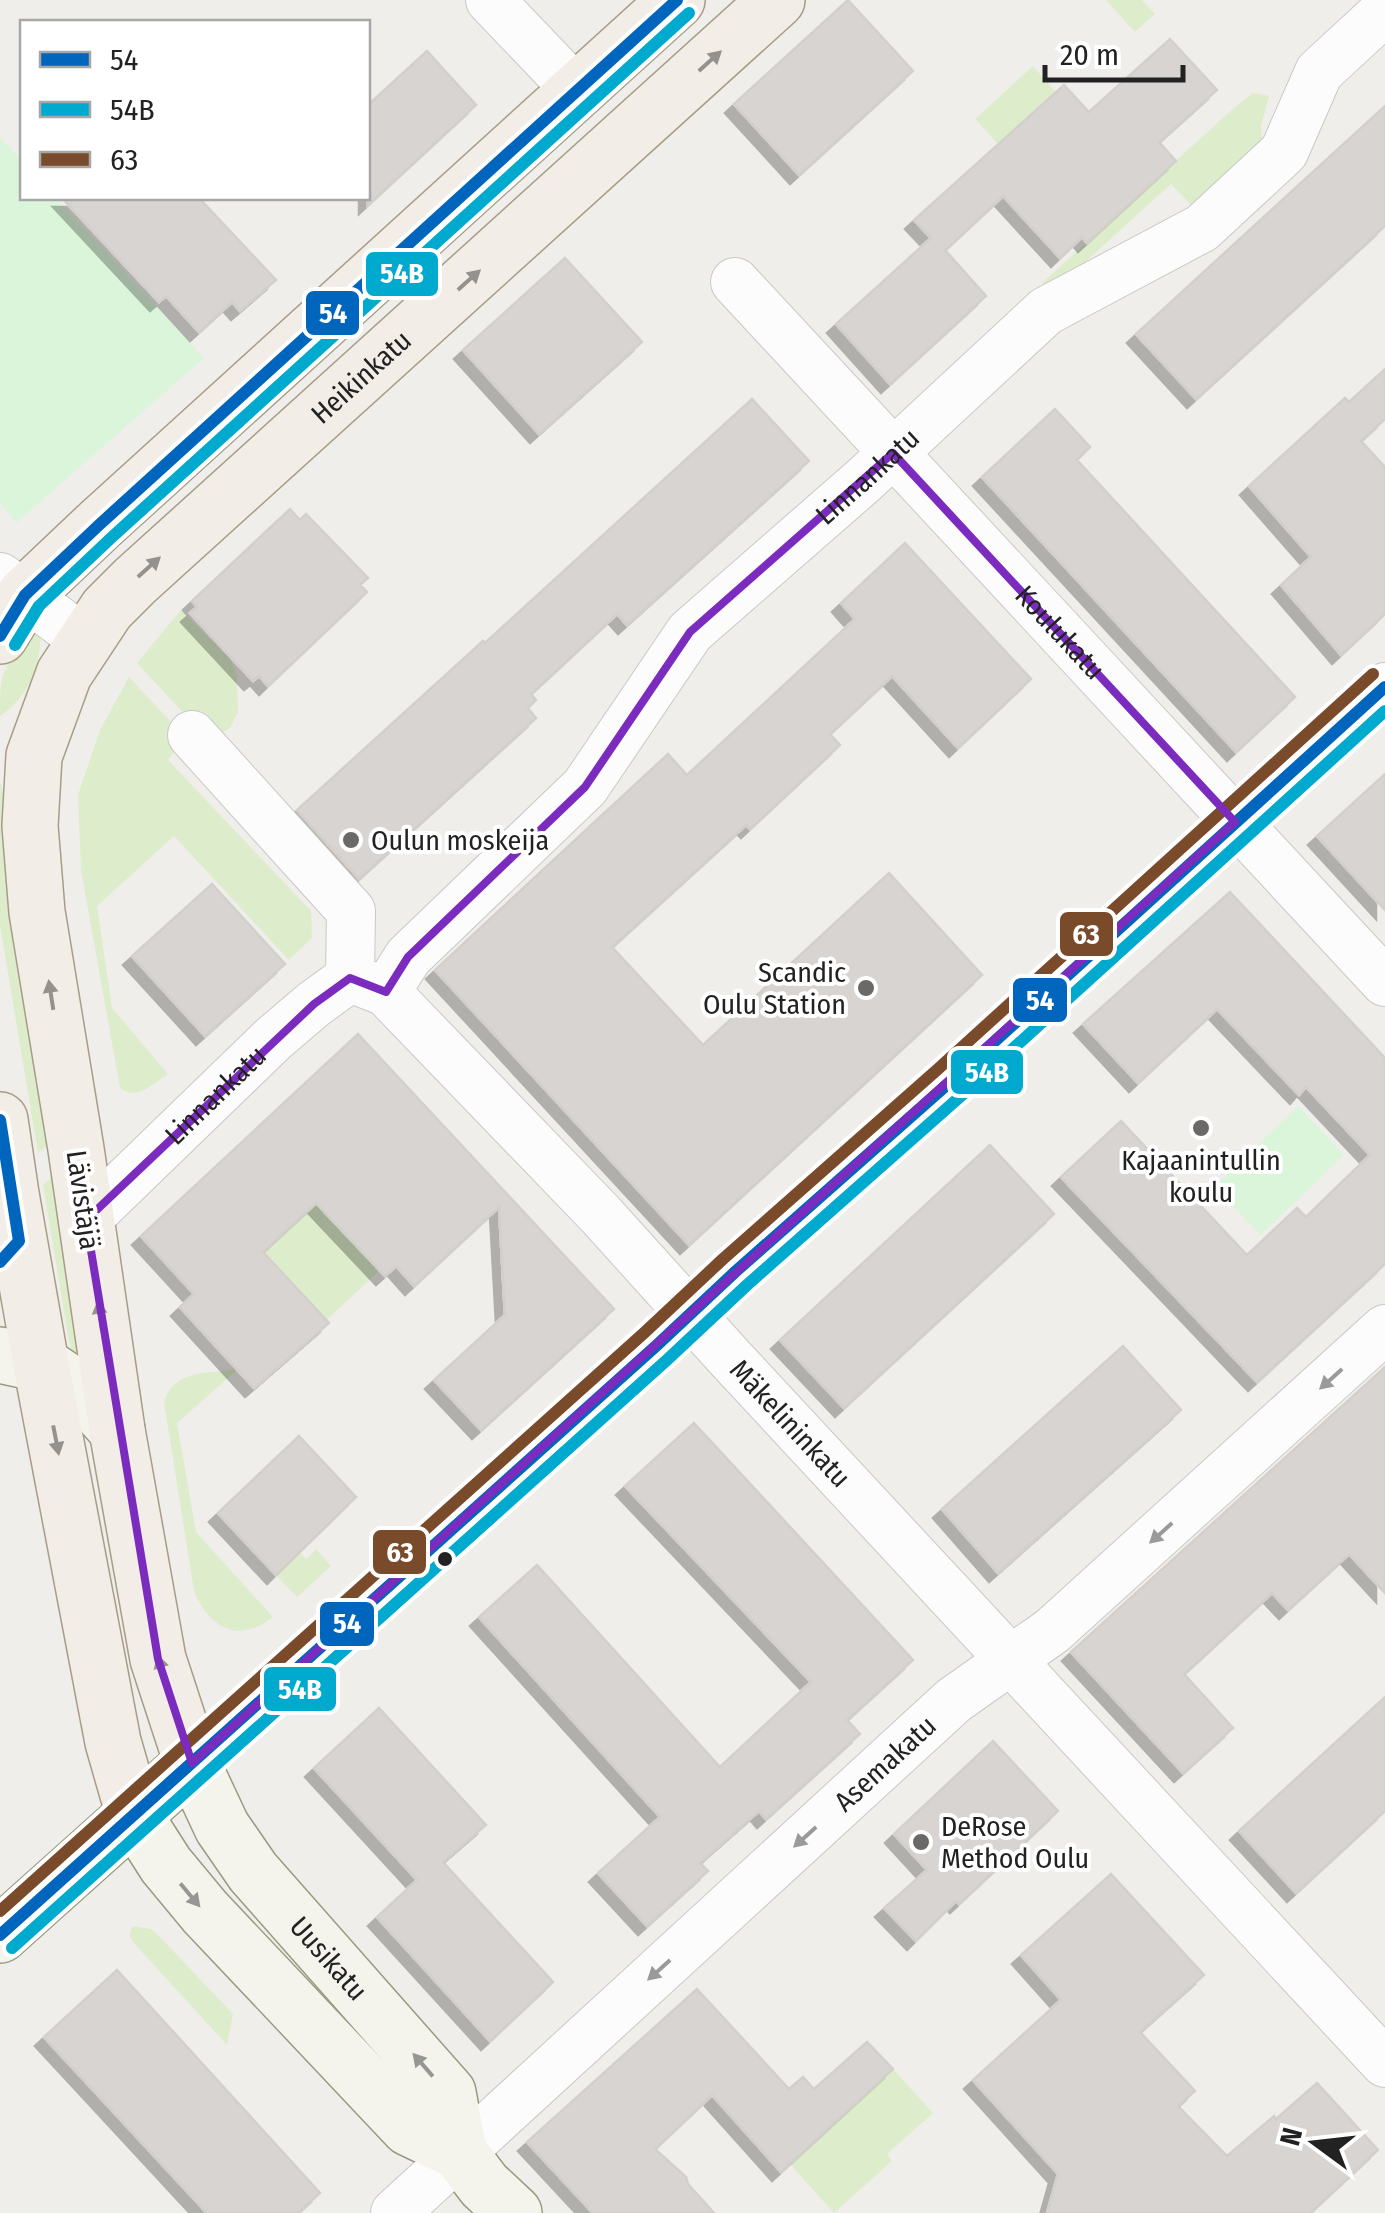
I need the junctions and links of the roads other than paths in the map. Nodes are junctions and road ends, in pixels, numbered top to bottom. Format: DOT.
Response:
graph roads {
  1 [pos="490,0"];
  2 [pos="677,0"];
  3 [pos="777,0"];
  4 [pos="1385,11"];
  5 [pos="578,91"];
  6 [pos="735,282"];
  7 [pos="894,453"];
  8 [pos="8,603"];
  9 [pos="86,641"];
  10 [pos="1385,687"];
  11 [pos="192,735"];
  12 [pos="17,757"];
  13 [pos="1235,822"];
  14 [pos="1385,982"];
  15 [pos="368,985"];
  16 [pos="0,1120"];
  17 [pos="86,1220"];
  18 [pos="10,1251"];
  19 [pos="692,1314"];
  20 [pos="1385,1329"];
  21 [pos="21,1360"];
  22 [pos="117,1430"];
  23 [pos="1011,1660"];
  24 [pos="192,1763"];
  25 [pos="134,1815"];
  26 [pos="0,1935"];
  27 [pos="1385,2063"];
  28 [pos="460,2152"];
  29 [pos="395,2213"];
  30 [pos="514,2213"];
  1 -- 5 [label="street"];
  2 -- 5 [label="main road"];
  9 -- 3 [label="main road, Heikinkatu, one-way"];
  4 -- 7 [label="street, Linnankatu"];
  5 -- 8 [label="main road"];
  6 -- 7 [label="street, Koulukatu"];
  7 -- 13 [label="street, Koulukatu"];
  7 -- 15 [label="street, Linnankatu"];
  8 -- 9 [label="street"];
  9 -- 12 [label="main road, Lävistäjä"];
  10 -- 13 [label="street"];
  11 -- 15 [label="street"];
  17 -- 12 [label="main road, Lävistäjä, one-way"];
  13 -- 14 [label="street, Koulukatu"];
  13 -- 19 [label="street"];
  15 -- 17 [label="street, Linnankatu"];
  15 -- 19 [label="street, Mäkelininkatu"];
  16 -- 18 [label="main road"];
  22 -- 17 [label="main road, Lävistäjä, one-way"];
  18 -- 21 [label="main road"];
  19 -- 23 [label="street, Mäkelininkatu"];
  19 -- 24 [label="street"];
  20 -- 23 [label="street, Asemakatu, one-way"];
  21 -- 22 [label="main road"];
  21 -- 25 [label="main road, one-way"];
  24 -- 22 [label="main road, Lävistäjä, one-way"];
  23 -- 27 [label="street, Mäkelininkatu"];
  23 -- 28 [label="street, Asemakatu, one-way"];
  24 -- 25 [label="main road"];
  28 -- 24 [label="main road, Uusikatu, one-way"];
  25 -- 26 [label="main road"];
  25 -- 28 [label="main road, Uusikatu, one-way"];
  28 -- 29 [label="street, Asemakatu"];
  28 -- 30 [label="main road, Uusikatu"];
}
